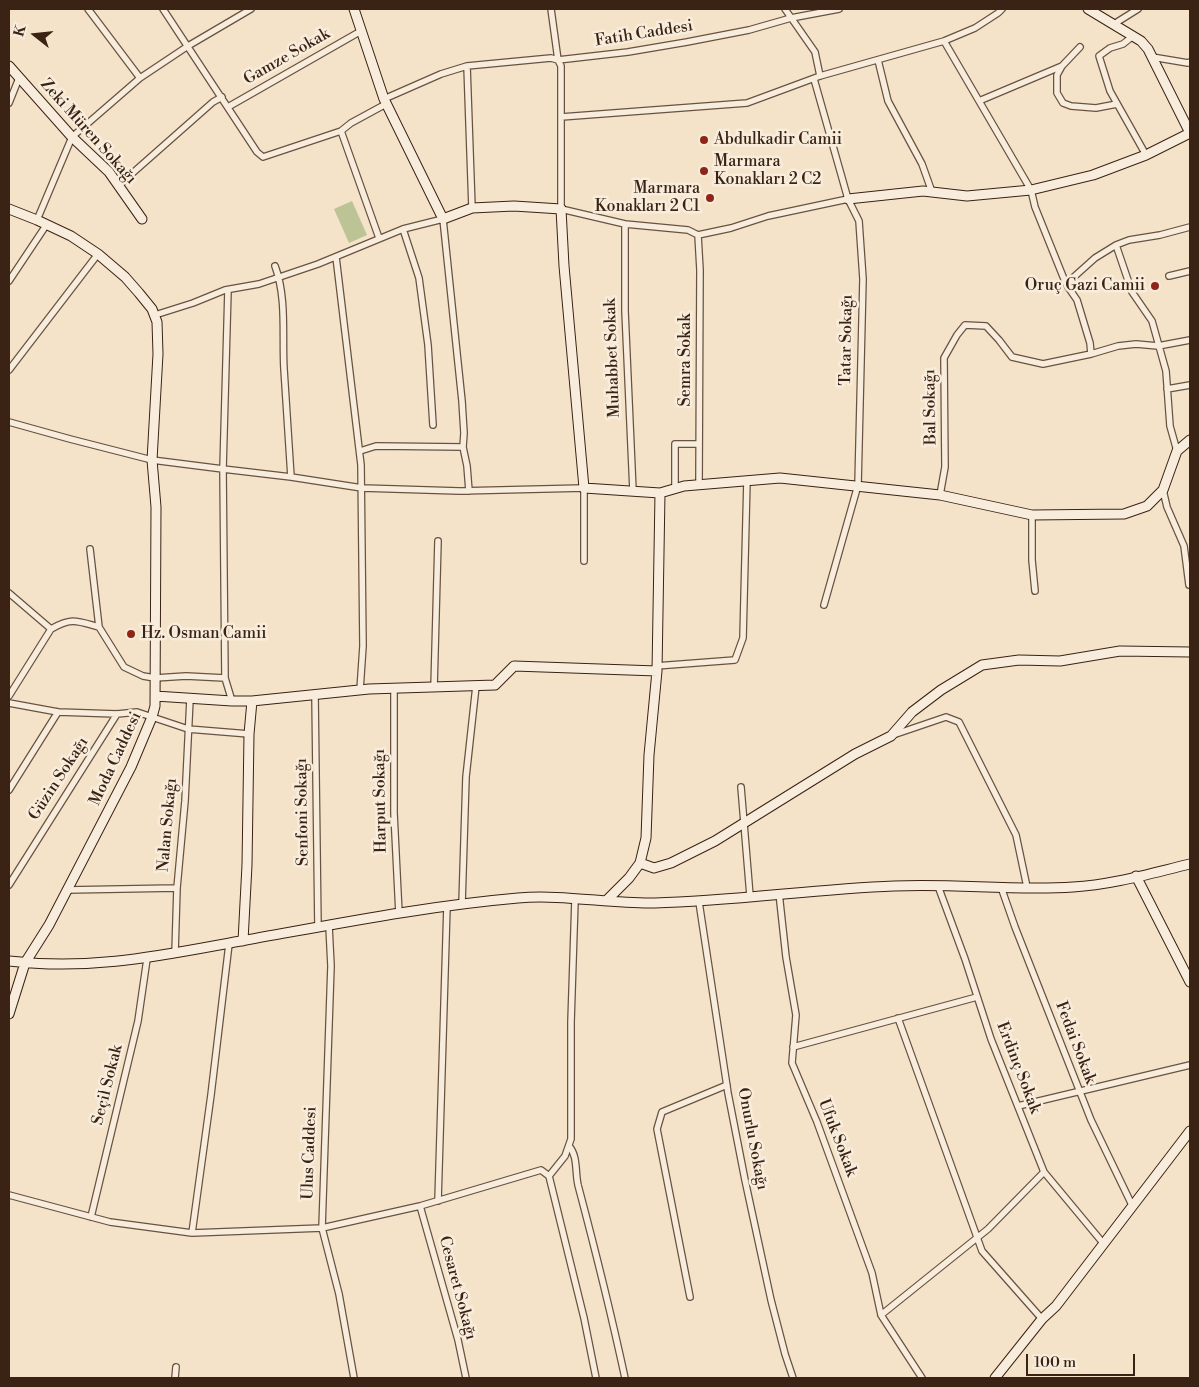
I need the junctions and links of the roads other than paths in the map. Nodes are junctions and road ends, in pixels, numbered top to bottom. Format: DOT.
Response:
graph roads {
  1 [pos="88,9"];
  2 [pos="163,9"];
  3 [pos="251,9"];
  4 [pos="354,9"];
  5 [pos="551,9"];
  6 [pos="785,9"];
  7 [pos="840,9"];
  8 [pos="1002,9"];
  9 [pos="1088,9"];
  10 [pos="1138,9"];
  11 [pos="791,18"];
  12 [pos="1114,24"];
  13 [pos="361,31"];
  14 [pos="1134,36"];
  15 [pos="944,42"];
  16 [pos="188,46"];
  17 [pos="1080,47"];
  18 [pos="1152,57"];
  19 [pos="558,60"];
  20 [pos="878,60"];
  21 [pos="1190,62"];
  22 [pos="9,66"];
  23 [pos="467,66"];
  24 [pos="1062,66"];
  25 [pos="817,77"];
  26 [pos="19,78"];
  27 [pos="140,78"];
  28 [pos="222,97"];
  29 [pos="979,101"];
  30 [pos="9,102"];
  31 [pos="385,102"];
  32 [pos="1117,104"];
  33 [pos="228,106"];
  34 [pos="561,117"];
  35 [pos="341,131"];
  36 [pos="1190,133"];
  37 [pos="72,137"];
  38 [pos="1146,155"];
  39 [pos="119,185"];
  40 [pos="1031,190"];
  41 [pos="932,192"];
  42 [pos="848,198"];
  43 [pos="472,208"];
  44 [pos="9,209"];
  45 [pos="561,209"];
  46 [pos="443,219"];
  47 [pos="37,220"];
  48 [pos="142,220"];
  49 [pos="47,224"];
  50 [pos="624,224"];
  51 [pos="1190,227"];
  52 [pos="403,229"];
  53 [pos="698,235"];
  54 [pos="379,238"];
  55 [pos="1116,245"];
  56 [pos="98,254"];
  57 [pos="336,257"];
  58 [pos="275,266"];
  59 [pos="1190,271"];
  60 [pos="1169,276"];
  61 [pos="279,277"];
  62 [pos="9,281"];
  63 [pos="1066,284"];
  64 [pos="228,290"];
  65 [pos="155,315"];
  66 [pos="1190,340"];
  67 [pos="1158,346"];
  68 [pos="1091,354"];
  69 [pos="9,370"];
  70 [pos="1190,385"];
  71 [pos="1167,389"];
  72 [pos="9,422"];
  73 [pos="433,425"];
  74 [pos="1190,440"];
  75 [pos="700,444"];
  76 [pos="462,447"];
  77 [pos="360,451"];
  78 [pos="1178,451"];
  79 [pos="152,460"];
  80 [pos="223,469"];
  81 [pos="291,477"];
  82 [pos="747,480"];
  83 [pos="699,484"];
  84 [pos="858,485"];
  85 [pos="362,488"];
  86 [pos="584,488"];
  87 [pos="676,488"];
  88 [pos="469,490"];
  89 [pos="1163,490"];
  90 [pos="633,491"];
  91 [pos="660,492"];
  92 [pos="940,495"];
  93 [pos="1032,515"];
  94 [pos="438,541"];
  95 [pos="90,549"];
  96 [pos="584,561"];
  97 [pos="1189,585"];
  98 [pos="1035,590"];
  99 [pos="9,593"];
  100 [pos="824,605"];
  101 [pos="99,627"];
  102 [pos="51,629"];
  103 [pos="1190,652"];
  104 [pos="656,668"];
  105 [pos="155,678"];
  106 [pos="225,678"];
  107 [pos="476,686"];
  108 [pos="394,688"];
  109 [pos="434,688"];
  110 [pos="360,690"];
  111 [pos="9,696"];
  112 [pos="155,696"];
  113 [pos="315,696"];
  114 [pos="190,699"];
  115 [pos="252,701"];
  116 [pos="232,702"];
  117 [pos="9,703"];
  118 [pos="58,712"];
  119 [pos="117,714"];
  120 [pos="152,717"];
  121 [pos="188,729"];
  122 [pos="248,734"];
  123 [pos="891,736"];
  124 [pos="741,787"];
  125 [pos="9,790"];
  126 [pos="743,824"];
  127 [pos="640,863"];
  128 [pos="1190,864"];
  129 [pos="1136,876"];
  130 [pos="9,885"];
  131 [pos="938,886"];
  132 [pos="1001,887"];
  133 [pos="1027,887"];
  134 [pos="177,888"];
  135 [pos="66,890"];
  136 [pos="779,893"];
  137 [pos="750,896"];
  138 [pos="575,900"];
  139 [pos="606,901"];
  140 [pos="699,902"];
  141 [pos="462,904"];
  142 [pos="447,906"];
  143 [pos="399,914"];
  144 [pos="329,926"];
  145 [pos="318,928"];
  146 [pos="244,941"];
  147 [pos="229,944"];
  148 [pos="175,953"];
  149 [pos="147,958"];
  150 [pos="9,962"];
  151 [pos="25,963"];
  152 [pos="1190,982"];
  153 [pos="977,997"];
  154 [pos="9,1014"];
  155 [pos="898,1018"];
  156 [pos="793,1047"];
  157 [pos="1190,1065"];
  158 [pos="727,1085"];
  159 [pos="1079,1092"];
  160 [pos="1018,1106"];
  161 [pos="1190,1131"];
  162 [pos="568,1146"];
  163 [pos="1044,1172"];
  164 [pos="549,1176"];
  165 [pos="9,1195"];
  166 [pos="438,1200"];
  167 [pos="1132,1205"];
  168 [pos="420,1206"];
  169 [pos="91,1217"];
  170 [pos="322,1228"];
  171 [pos="192,1233"];
  172 [pos="978,1237"];
  173 [pos="1103,1243"];
  174 [pos="690,1297"];
  175 [pos="881,1315"];
  176 [pos="1042,1319"];
  177 [pos="176,1367"];
  178 [pos="174,1378"];
  179 [pos="354,1378"];
  180 [pos="466,1378"];
  181 [pos="596,1378"];
  182 [pos="625,1378"];
  183 [pos="793,1378"];
  184 [pos="922,1378"];
  185 [pos="995,1378"];
  1 -- 27 [label="street"];
  2 -- 16 [label="street"];
  3 -- 16 [label="street"];
  4 -- 13 [label="street"];
  5 -- 19 [label="street"];
  6 -- 11 [label="street, Tatar Sokağı"];
  7 -- 11 [label="street, Fatih Caddesi"];
  8 -- 15 [label="street"];
  9 -- 12 [label="street"];
  10 -- 12 [label="street"];
  11 -- 19 [label="street, Fatih Caddesi"];
  11 -- 25 [label="street, Tatar Sokağı"];
  12 -- 14 [label="street"];
  13 -- 31 [label="street"];
  13 -- 33 [label="street, Gamze Sokak"];
  14 -- 18 [label="street"];
  14 -- 32 [label="street"];
  15 -- 20 [label="street"];
  15 -- 29 [label="street"];
  16 -- 27 [label="street"];
  16 -- 28 [label="street"];
  17 -- 24 [label="street"];
  18 -- 21 [label="street"];
  18 -- 36 [label="street"];
  19 -- 23 [label="street, Fatih Caddesi"];
  19 -- 34 [label="street"];
  20 -- 25 [label="street"];
  20 -- 41 [label="street"];
  22 -- 26 [label="street, Zeki Müren Sokağı"];
  23 -- 31 [label="street, Fatih Caddesi"];
  23 -- 43 [label="street"];
  24 -- 29 [label="street"];
  24 -- 32 [label="street"];
  25 -- 34 [label="street"];
  25 -- 42 [label="street, Tatar Sokağı"];
  26 -- 30 [label="street"];
  26 -- 37 [label="street, Zeki Müren Sokağı"];
  27 -- 37 [label="street"];
  28 -- 33 [label="street"];
  28 -- 39 [label="street"];
  29 -- 40 [label="street"];
  31 -- 35 [label="street, Fatih Caddesi"];
  31 -- 46 [label="street"];
  32 -- 38 [label="street"];
  33 -- 35 [label="street, Fatih Caddesi"];
  34 -- 45 [label="street"];
  35 -- 54 [label="street"];
  36 -- 38 [label="street"];
  37 -- 39 [label="street, Zeki Müren Sokağı"];
  37 -- 47 [label="street"];
  38 -- 40 [label="street"];
  39 -- 48 [label="street, Zeki Müren Sokağı"];
  40 -- 41 [label="street"];
  40 -- 63 [label="street"];
  41 -- 42 [label="street"];
  42 -- 53 [label="street"];
  42 -- 84 [label="street, Tatar Sokağı"];
  43 -- 45 [label="street"];
  43 -- 46 [label="street"];
  44 -- 47 [label="street"];
  45 -- 50 [label="street"];
  45 -- 86 [label="street"];
  46 -- 52 [label="street"];
  46 -- 76 [label="street"];
  47 -- 49 [label="street"];
  49 -- 56 [label="street"];
  49 -- 62 [label="street"];
  50 -- 53 [label="street"];
  50 -- 90 [label="street, Muhabbet Sokak"];
  51 -- 55 [label="street"];
  52 -- 54 [label="street"];
  52 -- 73 [label="street"];
  53 -- 75 [label="street, Semra Sokak"];
  54 -- 57 [label="street"];
  55 -- 63 [label="street"];
  55 -- 67 [label="street"];
  56 -- 65 [label="street"];
  56 -- 69 [label="street"];
  57 -- 61 [label="street"];
  57 -- 77 [label="street"];
  58 -- 61 [label="street"];
  59 -- 60 [label="street"];
  61 -- 64 [label="street"];
  61 -- 81 [label="street"];
  63 -- 68 [label="street"];
  64 -- 65 [label="street"];
  64 -- 80 [label="street"];
  65 -- 79 [label="street, Moda Caddesi"];
  66 -- 67 [label="street"];
  67 -- 68 [label="street"];
  67 -- 71 [label="street"];
  68 -- 92 [label="street, Bal Sokağı"];
  70 -- 71 [label="street"];
  71 -- 78 [label="street"];
  72 -- 79 [label="street"];
  74 -- 78 [label="street"];
  75 -- 83 [label="street, Semra Sokak"];
  75 -- 87 [label="street"];
  76 -- 77 [label="street"];
  76 -- 88 [label="street"];
  77 -- 85 [label="street"];
  78 -- 89 [label="street"];
  79 -- 80 [label="street"];
  79 -- 105 [label="street, Moda Caddesi"];
  80 -- 81 [label="street"];
  80 -- 106 [label="street"];
  81 -- 85 [label="street"];
  82 -- 83 [label="street"];
  82 -- 84 [label="street"];
  82 -- 104 [label="street"];
  83 -- 87 [label="street"];
  84 -- 92 [label="street"];
  84 -- 100 [label="street, Tatar Sokağı"];
  85 -- 88 [label="street"];
  85 -- 110 [label="street"];
  86 -- 88 [label="street"];
  86 -- 90 [label="street"];
  86 -- 96 [label="street"];
  87 -- 91 [label="street"];
  89 -- 93 [label="street"];
  89 -- 97 [label="street"];
  90 -- 91 [label="street"];
  91 -- 104 [label="street"];
  92 -- 93 [label="street"];
  93 -- 98 [label="street"];
  94 -- 109 [label="street"];
  95 -- 101 [label="street"];
  99 -- 102 [label="street"];
  101 -- 102 [label="street"];
  101 -- 105 [label="street"];
  102 -- 111 [label="street"];
  103 -- 123 [label="street"];
  104 -- 107 [label="street"];
  104 -- 127 [label="street"];
  105 -- 106 [label="street"];
  105 -- 112 [label="street, Moda Caddesi"];
  106 -- 116 [label="street"];
  107 -- 109 [label="street"];
  107 -- 141 [label="street"];
  108 -- 109 [label="street"];
  108 -- 110 [label="street"];
  108 -- 143 [label="street, Harput Sokağı"];
  110 -- 113 [label="street"];
  112 -- 114 [label="street"];
  112 -- 120 [label="street, Moda Caddesi"];
  113 -- 115 [label="street"];
  113 -- 145 [label="street, Senfoni Sokağı"];
  114 -- 116 [label="street"];
  114 -- 121 [label="street, Nalan Sokağı"];
  115 -- 116 [label="street"];
  115 -- 122 [label="street"];
  117 -- 118 [label="street"];
  118 -- 119 [label="street"];
  118 -- 125 [label="street"];
  119 -- 120 [label="street"];
  119 -- 130 [label="street, Güzin Sokağı"];
  120 -- 121 [label="street"];
  120 -- 135 [label="street, Moda Caddesi"];
  121 -- 122 [label="street"];
  121 -- 134 [label="street, Nalan Sokağı"];
  122 -- 146 [label="street"];
  123 -- 126 [label="street"];
  123 -- 133 [label="street"];
  124 -- 126 [label="street"];
  126 -- 127 [label="street"];
  126 -- 137 [label="street"];
  127 -- 139 [label="street"];
  128 -- 129 [label="street"];
  129 -- 133 [label="street"];
  129 -- 152 [label="street"];
  131 -- 132 [label="street"];
  131 -- 136 [label="street"];
  131 -- 153 [label="street, Erdinç Sokak"];
  132 -- 133 [label="street"];
  132 -- 159 [label="street, Fedai Sokak"];
  134 -- 135 [label="street"];
  134 -- 148 [label="street, Nalan Sokağı"];
  135 -- 151 [label="street, Moda Caddesi"];
  136 -- 137 [label="street"];
  136 -- 156 [label="street, Ufuk Sokak"];
  137 -- 140 [label="street"];
  138 -- 139 [label="street"];
  138 -- 141 [label="street"];
  138 -- 162 [label="street"];
  139 -- 140 [label="street"];
  140 -- 158 [label="street, Onurlu Sokağı"];
  141 -- 142 [label="street"];
  142 -- 143 [label="street"];
  142 -- 166 [label="street"];
  143 -- 144 [label="street"];
  144 -- 145 [label="street"];
  144 -- 170 [label="street, Ulus Caddesi"];
  145 -- 146 [label="street"];
  146 -- 147 [label="street"];
  147 -- 148 [label="street"];
  147 -- 171 [label="street"];
  148 -- 149 [label="street"];
  149 -- 151 [label="street"];
  149 -- 169 [label="street, Seçil Sokak"];
  150 -- 151 [label="street"];
  151 -- 154 [label="street, Moda Caddesi"];
  153 -- 155 [label="street"];
  153 -- 160 [label="street, Erdinç Sokak"];
  155 -- 156 [label="street"];
  155 -- 172 [label="street"];
  156 -- 175 [label="street, Ufuk Sokak"];
  157 -- 159 [label="street"];
  158 -- 174 [label="street"];
  158 -- 183 [label="street, Onurlu Sokağı"];
  159 -- 160 [label="street"];
  159 -- 167 [label="street, Fedai Sokak"];
  160 -- 163 [label="street, Erdinç Sokak"];
  161 -- 167 [label="street"];
  162 -- 164 [label="street"];
  162 -- 182 [label="street"];
  163 -- 172 [label="street"];
  163 -- 173 [label="street, Erdinç Sokak"];
  164 -- 166 [label="street"];
  164 -- 181 [label="street"];
  165 -- 169 [label="street"];
  166 -- 168 [label="street"];
  167 -- 173 [label="street"];
  168 -- 170 [label="street"];
  168 -- 180 [label="street, Cesaret Sokağı"];
  169 -- 171 [label="street"];
  170 -- 171 [label="street"];
  170 -- 179 [label="street, Ulus Caddesi"];
  172 -- 175 [label="street"];
  172 -- 176 [label="street"];
  173 -- 176 [label="street"];
  175 -- 184 [label="street, Ufuk Sokak"];
  176 -- 185 [label="street"];
  177 -- 178 [label="street"];
}
